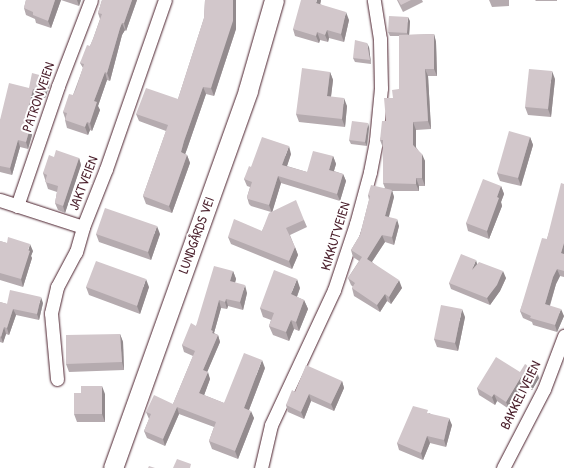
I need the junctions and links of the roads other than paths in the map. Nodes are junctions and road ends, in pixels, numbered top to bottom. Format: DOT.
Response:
graph roads {
  1 [pos="91,0"];
  2 [pos="165,0"];
  3 [pos="274,0"];
  4 [pos="374,0"];
  5 [pos="0,200"];
  6 [pos="18,206"];
  7 [pos="83,227"];
  8 [pos="564,336"];
  9 [pos="57,379"];
  10 [pos="113,468"];
  11 [pos="261,468"];
  12 [pos="503,468"];
  1 -- 6 [label="street, PATRONVEIEN"];
  2 -- 7 [label="street, JAKTVEIEN"];
  3 -- 10 [label="street, LUNDGÅRDS VEI"];
  4 -- 11 [label="street, KIKKUTVEIEN"];
  5 -- 6 [label="street"];
  6 -- 7 [label="street"];
  7 -- 9 [label="street, JAKTVEIEN"];
  8 -- 12 [label="street, BAKKELIVEIEN"];
}
